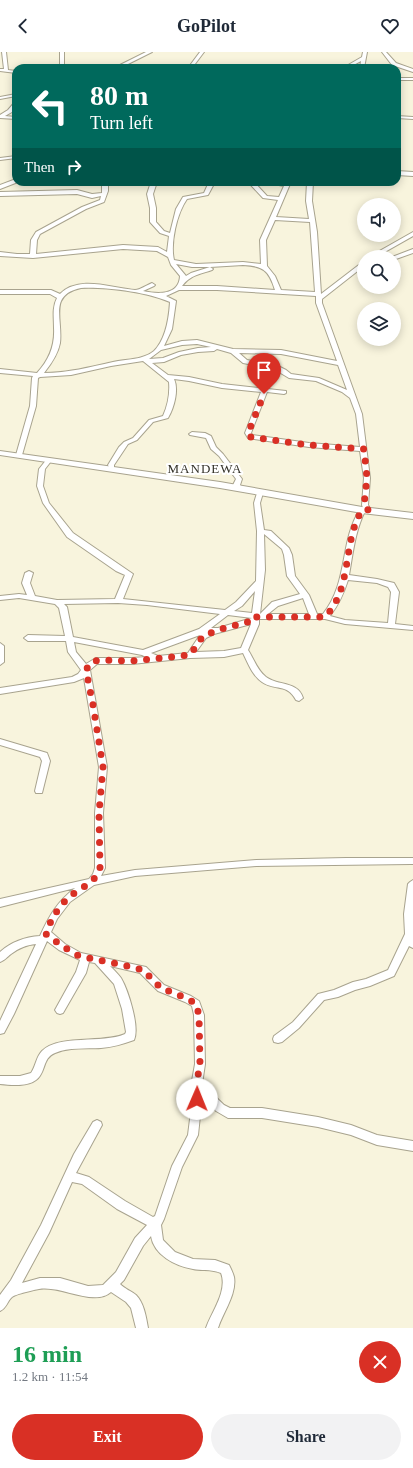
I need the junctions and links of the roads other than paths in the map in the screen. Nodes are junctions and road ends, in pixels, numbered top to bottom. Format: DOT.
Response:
graph roads {
  1 [pos="4,52"];
  2 [pos="62,52"];
  3 [pos="150,52"];
  4 [pos="202,52"];
  5 [pos="366,52"];
  6 [pos="384,52"];
  7 [pos="364,58"];
  8 [pos="392,62"];
  9 [pos="62,64"];
  10 [pos="124,64"];
  11 [pos="193,64"];
  12 [pos="353,64"];
  13 [pos="363,64"];
  14 [pos="397,64"];
  15 [pos="401,66"];
  16 [pos="0,70"];
  17 [pos="6,70"];
  18 [pos="12,71"];
  19 [pos="413,71"];
  20 [pos="401,79"];
  21 [pos="413,79"];
  22 [pos="12,96"];
  23 [pos="0,98"];
  24 [pos="12,109"];
  25 [pos="0,117"];
  26 [pos="401,117"];
  27 [pos="12,118"];
  28 [pos="413,118"];
  29 [pos="12,158"];
  30 [pos="0,159"];
  31 [pos="401,173"];
  32 [pos="413,174"];
  33 [pos="12,182"];
  34 [pos="105,186"];
  35 [pos="153,186"];
  36 [pos="210,186"];
  37 [pos="255,186"];
  38 [pos="288,186"];
  39 [pos="310,186"];
  40 [pos="0,187"];
  41 [pos="0,194"];
  42 [pos="104,194"];
  43 [pos="281,199"];
  44 [pos="273,218"];
  45 [pos="312,221"];
  46 [pos="413,234"];
  47 [pos="172,235"];
  48 [pos="384,250"];
  49 [pos="413,251"];
  50 [pos="0,254"];
  51 [pos="6,254"];
  52 [pos="401,255"];
  53 [pos="33,256"];
  54 [pos="0,258"];
  55 [pos="171,259"];
  56 [pos="218,265"];
  57 [pos="264,267"];
  58 [pos="357,269"];
  59 [pos="357,272"];
  60 [pos="348,275"];
  61 [pos="183,280"];
  62 [pos="152,285"];
  63 [pos="179,288"];
  64 [pos="0,292"];
  65 [pos="137,292"];
  66 [pos="279,292"];
  67 [pos="158,295"];
  68 [pos="318,296"];
  69 [pos="60,297"];
  70 [pos="159,350"];
  71 [pos="232,351"];
  72 [pos="146,360"];
  73 [pos="339,363"];
  74 [pos="0,371"];
  75 [pos="38,376"];
  76 [pos="168,377"];
  77 [pos="265,390"];
  78 [pos="284,392"];
  79 [pos="353,398"];
  80 [pos="192,434"];
  81 [pos="364,449"];
  82 [pos="0,453"];
  83 [pos="19,455"];
  84 [pos="49,460"];
  85 [pos="112,469"];
  86 [pos="239,488"];
  87 [pos="260,492"];
  88 [pos="365,510"];
  89 [pos="413,516"];
  90 [pos="261,531"];
  91 [pos="28,573"];
  92 [pos="345,577"];
  93 [pos="259,582"];
  94 [pos="305,594"];
  95 [pos="0,598"];
  96 [pos="32,598"];
  97 [pos="118,601"];
  98 [pos="57,602"];
  99 [pos="228,613"];
  100 [pos="314,617"];
  101 [pos="325,617"];
  102 [pos="257,618"];
  103 [pos="391,626"];
  104 [pos="413,628"];
  105 [pos="218,630"];
  106 [pos="202,631"];
  107 [pos="28,638"];
  108 [pos="70,639"];
  109 [pos="0,646"];
  110 [pos="244,649"];
  111 [pos="143,653"];
  112 [pos="190,655"];
  113 [pos="158,658"];
  114 [pos="0,662"];
  115 [pos="86,670"];
  116 [pos="0,692"];
  117 [pos="299,698"];
  118 [pos="0,742"];
  119 [pos="39,791"];
  120 [pos="412,861"];
  121 [pos="91,882"];
  122 [pos="413,884"];
  123 [pos="0,903"];
  124 [pos="410,919"];
  125 [pos="44,937"];
  126 [pos="411,940"];
  127 [pos="0,958"];
  128 [pos="85,958"];
  129 [pos="99,961"];
  130 [pos="60,1010"];
  131 [pos="0,1030"];
  132 [pos="278,1039"];
  133 [pos="0,1080"];
  134 [pos="198,1087"];
  135 [pos="97,1125"];
  136 [pos="413,1146"];
  137 [pos="69,1176"];
  138 [pos="155,1224"];
  139 [pos="112,1284"];
  140 [pos="8,1293"];
  141 [pos="0,1305"];
  142 [pos="142,1328"];
  143 [pos="212,1328"];
  1 -- 17 [label="street"];
  2 -- 9 [label="street"];
  3 -- 10 [label="street"];
  4 -- 11 [label="street"];
  5 -- 7 [label="street"];
  6 -- 8 [label="street"];
  7 -- 12 [label="street"];
  7 -- 13 [label="street"];
  8 -- 14 [label="street"];
  15 -- 19 [label="street"];
  16 -- 17 [label="street"];
  17 -- 18 [label="street"];
  20 -- 21 [label="street"];
  22 -- 23 [label="street"];
  24 -- 25 [label="street"];
  25 -- 27 [label="street"];
  26 -- 28 [label="street"];
  29 -- 30 [label="street"];
  31 -- 32 [label="street"];
  33 -- 40 [label="street"];
  34 -- 42 [label="street"];
  35 -- 47 [label="street"];
  36 -- 47 [label="street"];
  37 -- 43 [label="street"];
  38 -- 43 [label="street"];
  39 -- 45 [label="street"];
  41 -- 42 [label="street"];
  42 -- 53 [label="street"];
  43 -- 44 [label="street"];
  44 -- 45 [label="street"];
  44 -- 57 [label="street"];
  45 -- 68 [label="street"];
  46 -- 48 [label="street"];
  47 -- 55 [label="street"];
  49 -- 52 [label="street"];
  50 -- 51 [label="street"];
  51 -- 53 [label="street"];
  51 -- 54 [label="street"];
  53 -- 55 [label="street"];
  55 -- 56 [label="street"];
  55 -- 61 [label="street"];
  56 -- 57 [label="street"];
  56 -- 61 [label="street"];
  57 -- 66 [label="street"];
  58 -- 60 [label="street"];
  59 -- 60 [label="street"];
  60 -- 68 [label="street"];
  61 -- 63 [label="street"];
  62 -- 65 [label="street"];
  63 -- 66 [label="street"];
  63 -- 67 [label="street"];
  64 -- 69 [label="street"];
  65 -- 67 [label="street"];
  65 -- 69 [label="street"];
  66 -- 68 [label="street"];
  67 -- 70 [label="street"];
  68 -- 73 [label="street"];
  69 -- 75 [label="street"];
  70 -- 71 [label="street"];
  70 -- 72 [label="street"];
  71 -- 72 [label="street"];
  71 -- 73 [label="street"];
  71 -- 79 [label="street"];
  72 -- 75 [label="street"];
  72 -- 76 [label="street"];
  73 -- 79 [label="street"];
  74 -- 75 [label="street"];
  75 -- 83 [label="street"];
  76 -- 77 [label="street"];
  76 -- 85 [label="street"];
  77 -- 78 [label="street"];
  77 -- 81 [label="street"];
  79 -- 81 [label="street"];
  80 -- 86 [label="street"];
  81 -- 88 [label="street"];
  82 -- 83 [label="main road"];
  83 -- 84 [label="main road"];
  84 -- 85 [label="main road"];
  84 -- 97 [label="street"];
  85 -- 86 [label="main road"];
  86 -- 87 [label="main road"];
  87 -- 88 [label="main road"];
  87 -- 90 [label="street"];
  88 -- 89 [label="main road"];
  88 -- 92 [label="street"];
  90 -- 93 [label="street"];
  90 -- 94 [label="street"];
  91 -- 96 [label="street"];
  92 -- 101 [label="street"];
  92 -- 103 [label="street"];
  93 -- 99 [label="street"];
  93 -- 102 [label="street"];
  94 -- 100 [label="street"];
  94 -- 102 [label="street"];
  95 -- 96 [label="street"];
  96 -- 98 [label="street"];
  97 -- 98 [label="street"];
  97 -- 99 [label="street"];
  98 -- 108 [label="street"];
  99 -- 102 [label="street"];
  99 -- 106 [label="street"];
  100 -- 101 [label="street"];
  100 -- 102 [label="street"];
  101 -- 103 [label="street"];
  102 -- 105 [label="street"];
  102 -- 110 [label="street"];
  103 -- 104 [label="street"];
  105 -- 106 [label="street"];
  105 -- 112 [label="street"];
  106 -- 111 [label="street"];
  107 -- 108 [label="street"];
  108 -- 111 [label="street"];
  108 -- 115 [label="street"];
  109 -- 114 [label="street"];
  110 -- 112 [label="street"];
  110 -- 117 [label="street"];
  111 -- 113 [label="street"];
  112 -- 113 [label="street"];
  113 -- 115 [label="street"];
  115 -- 116 [label="street"];
  115 -- 121 [label="street"];
  118 -- 119 [label="street"];
  120 -- 121 [label="street"];
  121 -- 123 [label="street"];
  121 -- 125 [label="street"];
  122 -- 124 [label="street"];
  124 -- 126 [label="street"];
  125 -- 127 [label="street"];
  125 -- 128 [label="street"];
  125 -- 131 [label="street"];
  126 -- 132 [label="street"];
  128 -- 129 [label="street"];
  128 -- 130 [label="street"];
  129 -- 133 [label="street"];
  129 -- 134 [label="street"];
  134 -- 136 [label="street"];
  134 -- 138 [label="street"];
  135 -- 137 [label="street"];
  137 -- 138 [label="street"];
  137 -- 140 [label="street"];
  138 -- 139 [label="street"];
  138 -- 143 [label="street"];
  139 -- 140 [label="street"];
  139 -- 142 [label="street"];
  140 -- 141 [label="street"];
}
